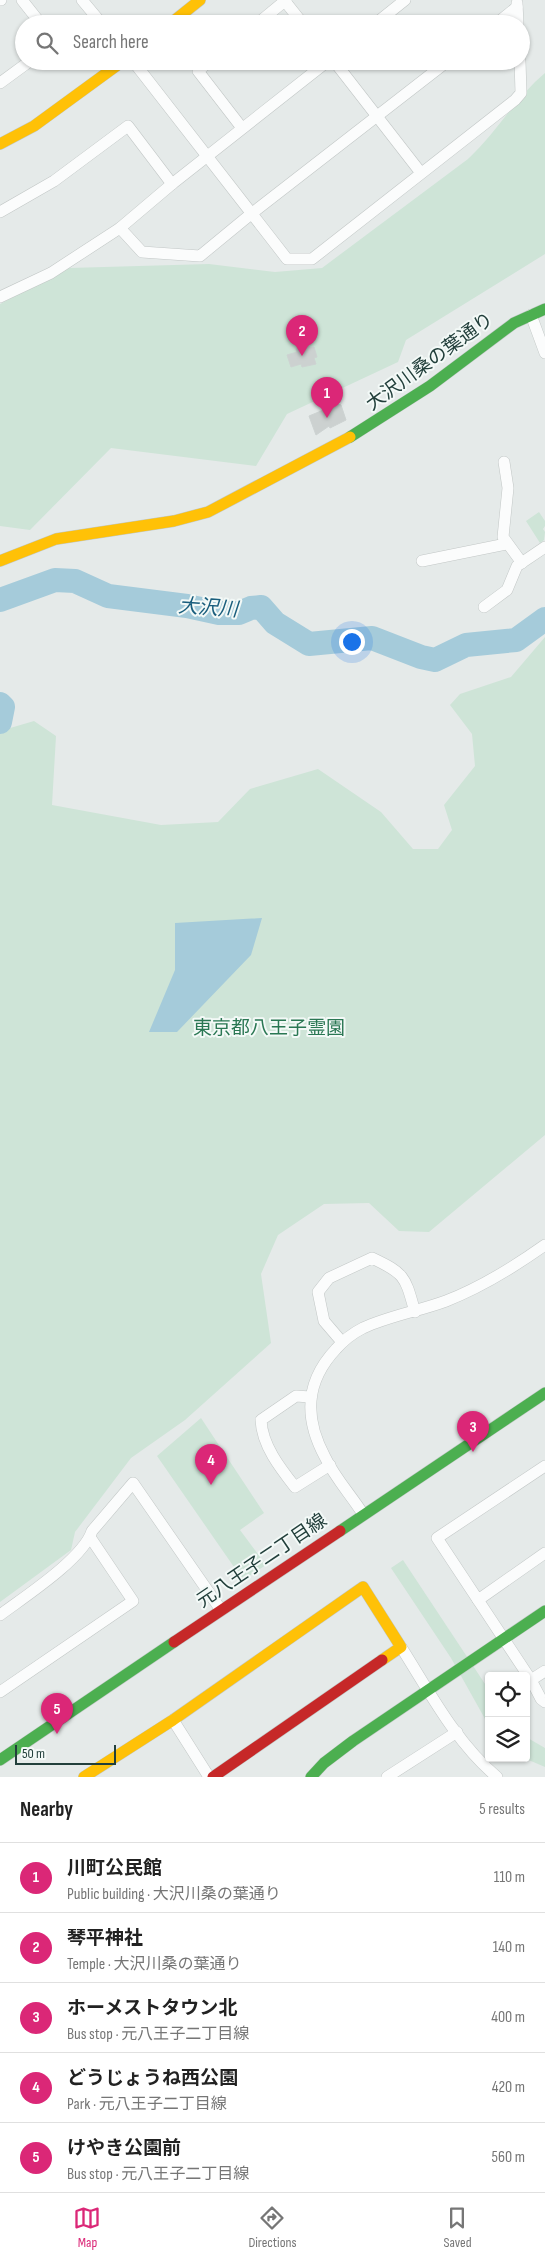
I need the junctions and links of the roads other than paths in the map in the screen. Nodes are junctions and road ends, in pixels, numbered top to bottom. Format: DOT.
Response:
graph roads {
  1 [pos="22,0"];
  2 [pos="82,0"];
  3 [pos="200,0"];
  4 [pos="285,0"];
  5 [pos="406,0"];
  6 [pos="517,4"];
  7 [pos="34,15"];
  8 [pos="94,15"];
  9 [pos="181,15"];
  10 [pos="268,15"];
  11 [pos="296,15"];
  12 [pos="387,15"];
  13 [pos="505,15"];
  14 [pos="18,70"];
  15 [pos="111,70"];
  16 [pos="140,70"];
  17 [pos="199,70"];
  18 [pos="316,70"];
  19 [pos="341,70"];
  20 [pos="437,70"];
  21 [pos="520,70"];
  22 [pos="0,83"];
  23 [pos="377,118"];
  24 [pos="242,128"];
  25 [pos="0,144"];
  26 [pos="206,157"];
  27 [pos="420,173"];
  28 [pos="172,184"];
  29 [pos="0,212"];
  30 [pos="251,214"];
  31 [pos="120,228"];
  32 [pos="1,294"];
  33 [pos="545,309"];
  34 [pos="531,315"];
  35 [pos="545,353"];
  36 [pos="504,462"];
  37 [pos="506,544"];
  38 [pos="545,547"];
  39 [pos="0,561"];
  40 [pos="422,561"];
  41 [pos="522,563"];
  42 [pos="484,606"];
  43 [pos="545,1245"];
  44 [pos="415,1312"];
  45 [pos="342,1342"];
  46 [pos="545,1393"];
  47 [pos="310,1397"];
  48 [pos="330,1465"];
  49 [pos="545,1466"];
  50 [pos="363,1514"];
  51 [pos="90,1537"];
  52 [pos="545,1553"];
  53 [pos="478,1600"];
  54 [pos="220,1610"];
  55 [pos="545,1611"];
  56 [pos="0,1616"];
  57 [pos="503,1638"];
  58 [pos="401,1647"];
  59 [pos="545,1671"];
  60 [pos="531,1680"];
  61 [pos="428,1690"];
  62 [pos="0,1692"];
  63 [pos="545,1702"];
  64 [pos="173,1720"];
  65 [pos="457,1732"];
  66 [pos="0,1760"];
  67 [pos="395,1775"];
  68 [pos="84,1777"];
  69 [pos="209,1777"];
  70 [pos="213,1777"];
  71 [pos="312,1777"];
  72 [pos="497,1777"];
  1 -- 7 [label="street"];
  2 -- 8 [label="street"];
  3 -- 9 [label="street"];
  4 -- 10 [label="street"];
  4 -- 11 [label="street"];
  5 -- 12 [label="street"];
  6 -- 13 [label="street"];
  14 -- 22 [label="street"];
  15 -- 25 [label="street"];
  16 -- 26 [label="street"];
  17 -- 24 [label="street"];
  18 -- 24 [label="street"];
  19 -- 23 [label="street"];
  20 -- 23 [label="street"];
  21 -- 27 [label="street"];
  23 -- 27 [label="street"];
  23 -- 30 [label="street"];
  24 -- 26 [label="street"];
  26 -- 28 [label="street"];
  26 -- 30 [label="street"];
  27 -- 30 [label="street"];
  28 -- 29 [label="street"];
  28 -- 31 [label="street"];
  30 -- 31 [label="street"];
  31 -- 32 [label="street"];
  33 -- 34 [label="street, 大沢川桑の葉通り"];
  34 -- 35 [label="street"];
  34 -- 39 [label="street, 大沢川桑の葉通り"];
  36 -- 37 [label="street"];
  37 -- 40 [label="street"];
  37 -- 41 [label="street"];
  38 -- 41 [label="street"];
  41 -- 42 [label="street"];
  43 -- 44 [label="street"];
  44 -- 45 [label="street"];
  44 -- 45 [label="street"];
  45 -- 47 [label="street"];
  46 -- 50 [label="street, 元八王子二丁目線"];
  47 -- 48 [label="street"];
  47 -- 48 [label="street"];
  48 -- 50 [label="street"];
  49 -- 53 [label="street"];
  50 -- 54 [label="street, 元八王子二丁目線"];
  51 -- 54 [label="street"];
  51 -- 56 [label="street"];
  51 -- 62 [label="street"];
  52 -- 53 [label="street"];
  53 -- 57 [label="street"];
  54 -- 66 [label="street, 元八王子二丁目線"];
  55 -- 57 [label="street"];
  57 -- 60 [label="street"];
  57 -- 61 [label="street"];
  58 -- 61 [label="street"];
  58 -- 64 [label="street"];
  58 -- 70 [label="street"];
  59 -- 60 [label="street"];
  60 -- 63 [label="street"];
  61 -- 65 [label="street"];
  61 -- 71 [label="street"];
  64 -- 68 [label="street"];
  64 -- 69 [label="street"];
  65 -- 67 [label="street"];
  65 -- 72 [label="street"];
}
